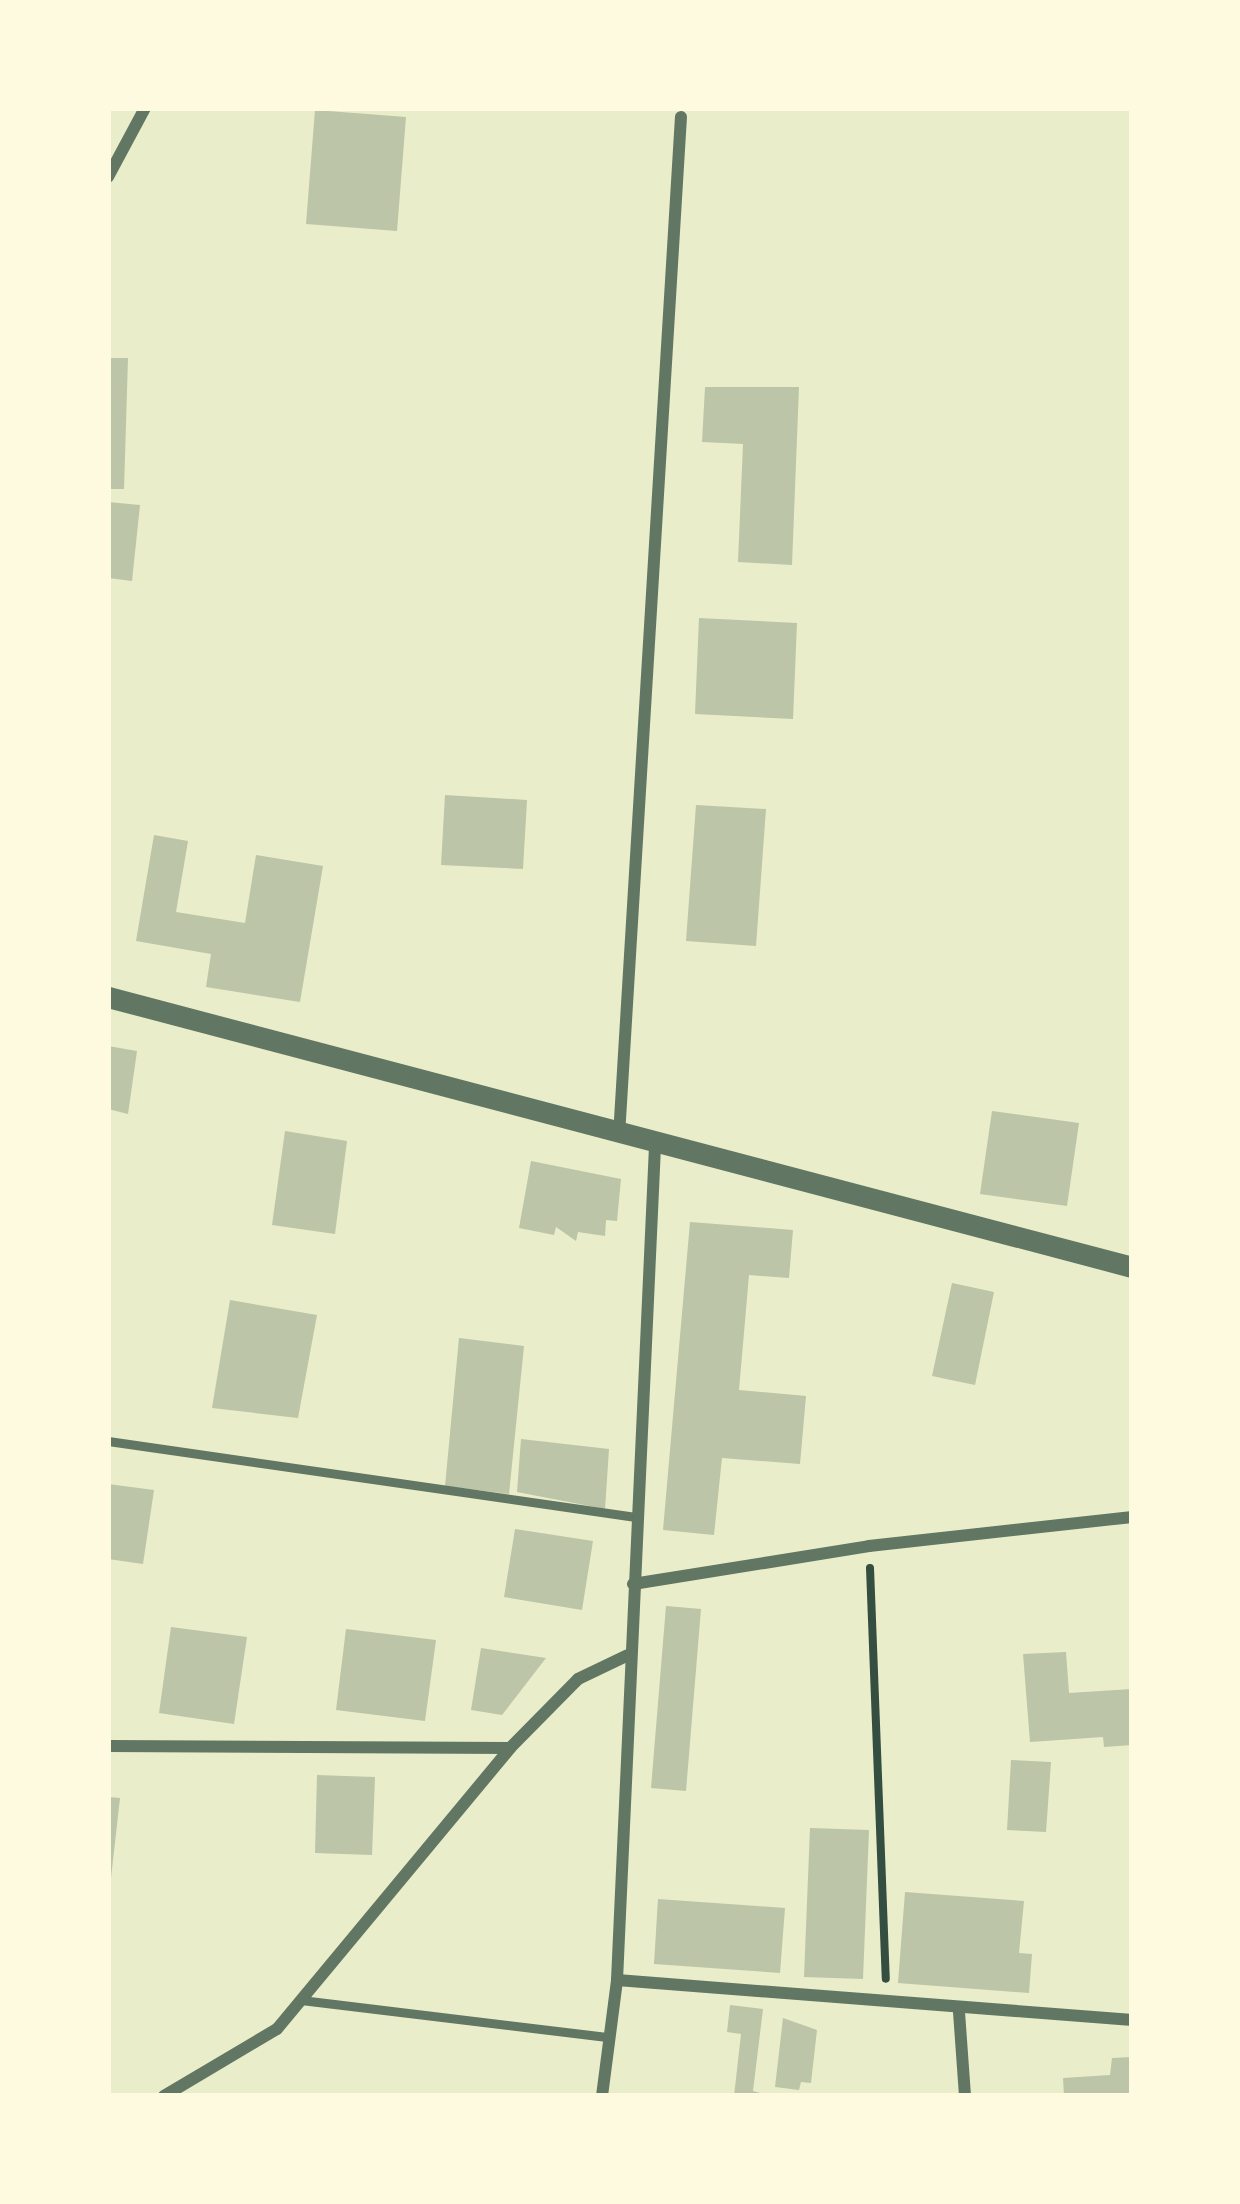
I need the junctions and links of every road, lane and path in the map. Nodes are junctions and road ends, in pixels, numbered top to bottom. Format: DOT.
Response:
graph roads {
  1 [pos="145,108"];
  2 [pos="680,117"];
  3 [pos="108,178"];
  4 [pos="108,997"];
  5 [pos="619,1137"];
  6 [pos="655,1147"];
  7 [pos="1132,1267"];
  8 [pos="108,1441"];
  9 [pos="636,1517"];
  10 [pos="1132,1517"];
  11 [pos="869,1546"];
  12 [pos="633,1584"];
  13 [pos="628,1655"];
  14 [pos="108,1746"];
  15 [pos="510,1748"];
  16 [pos="617,1979"];
  17 [pos="301,2000"];
  18 [pos="887,2004"];
  19 [pos="959,2012"];
  20 [pos="1132,2020"];
  21 [pos="605,2037"];
  22 [pos="164,2096"];
  23 [pos="602,2096"];
  24 [pos="965,2096"];
  1 -- 3 [label="street"];
  2 -- 5 [label="street"];
  4 -- 5 [label="street"];
  5 -- 6 [label="street"];
  6 -- 7 [label="street"];
  6 -- 9 [label="street"];
  8 -- 9 [label="lane"];
  9 -- 12 [label="street"];
  10 -- 11 [label="street"];
  11 -- 12 [label="street"];
  11 -- 18 [label="path"];
  12 -- 13 [label="street"];
  13 -- 15 [label="street"];
  13 -- 16 [label="street"];
  14 -- 15 [label="street"];
  15 -- 17 [label="street"];
  16 -- 18 [label="street"];
  16 -- 21 [label="street"];
  17 -- 21 [label="lane"];
  17 -- 22 [label="street"];
  18 -- 19 [label="street"];
  19 -- 20 [label="street"];
  19 -- 24 [label="street"];
  21 -- 23 [label="street"];
}
